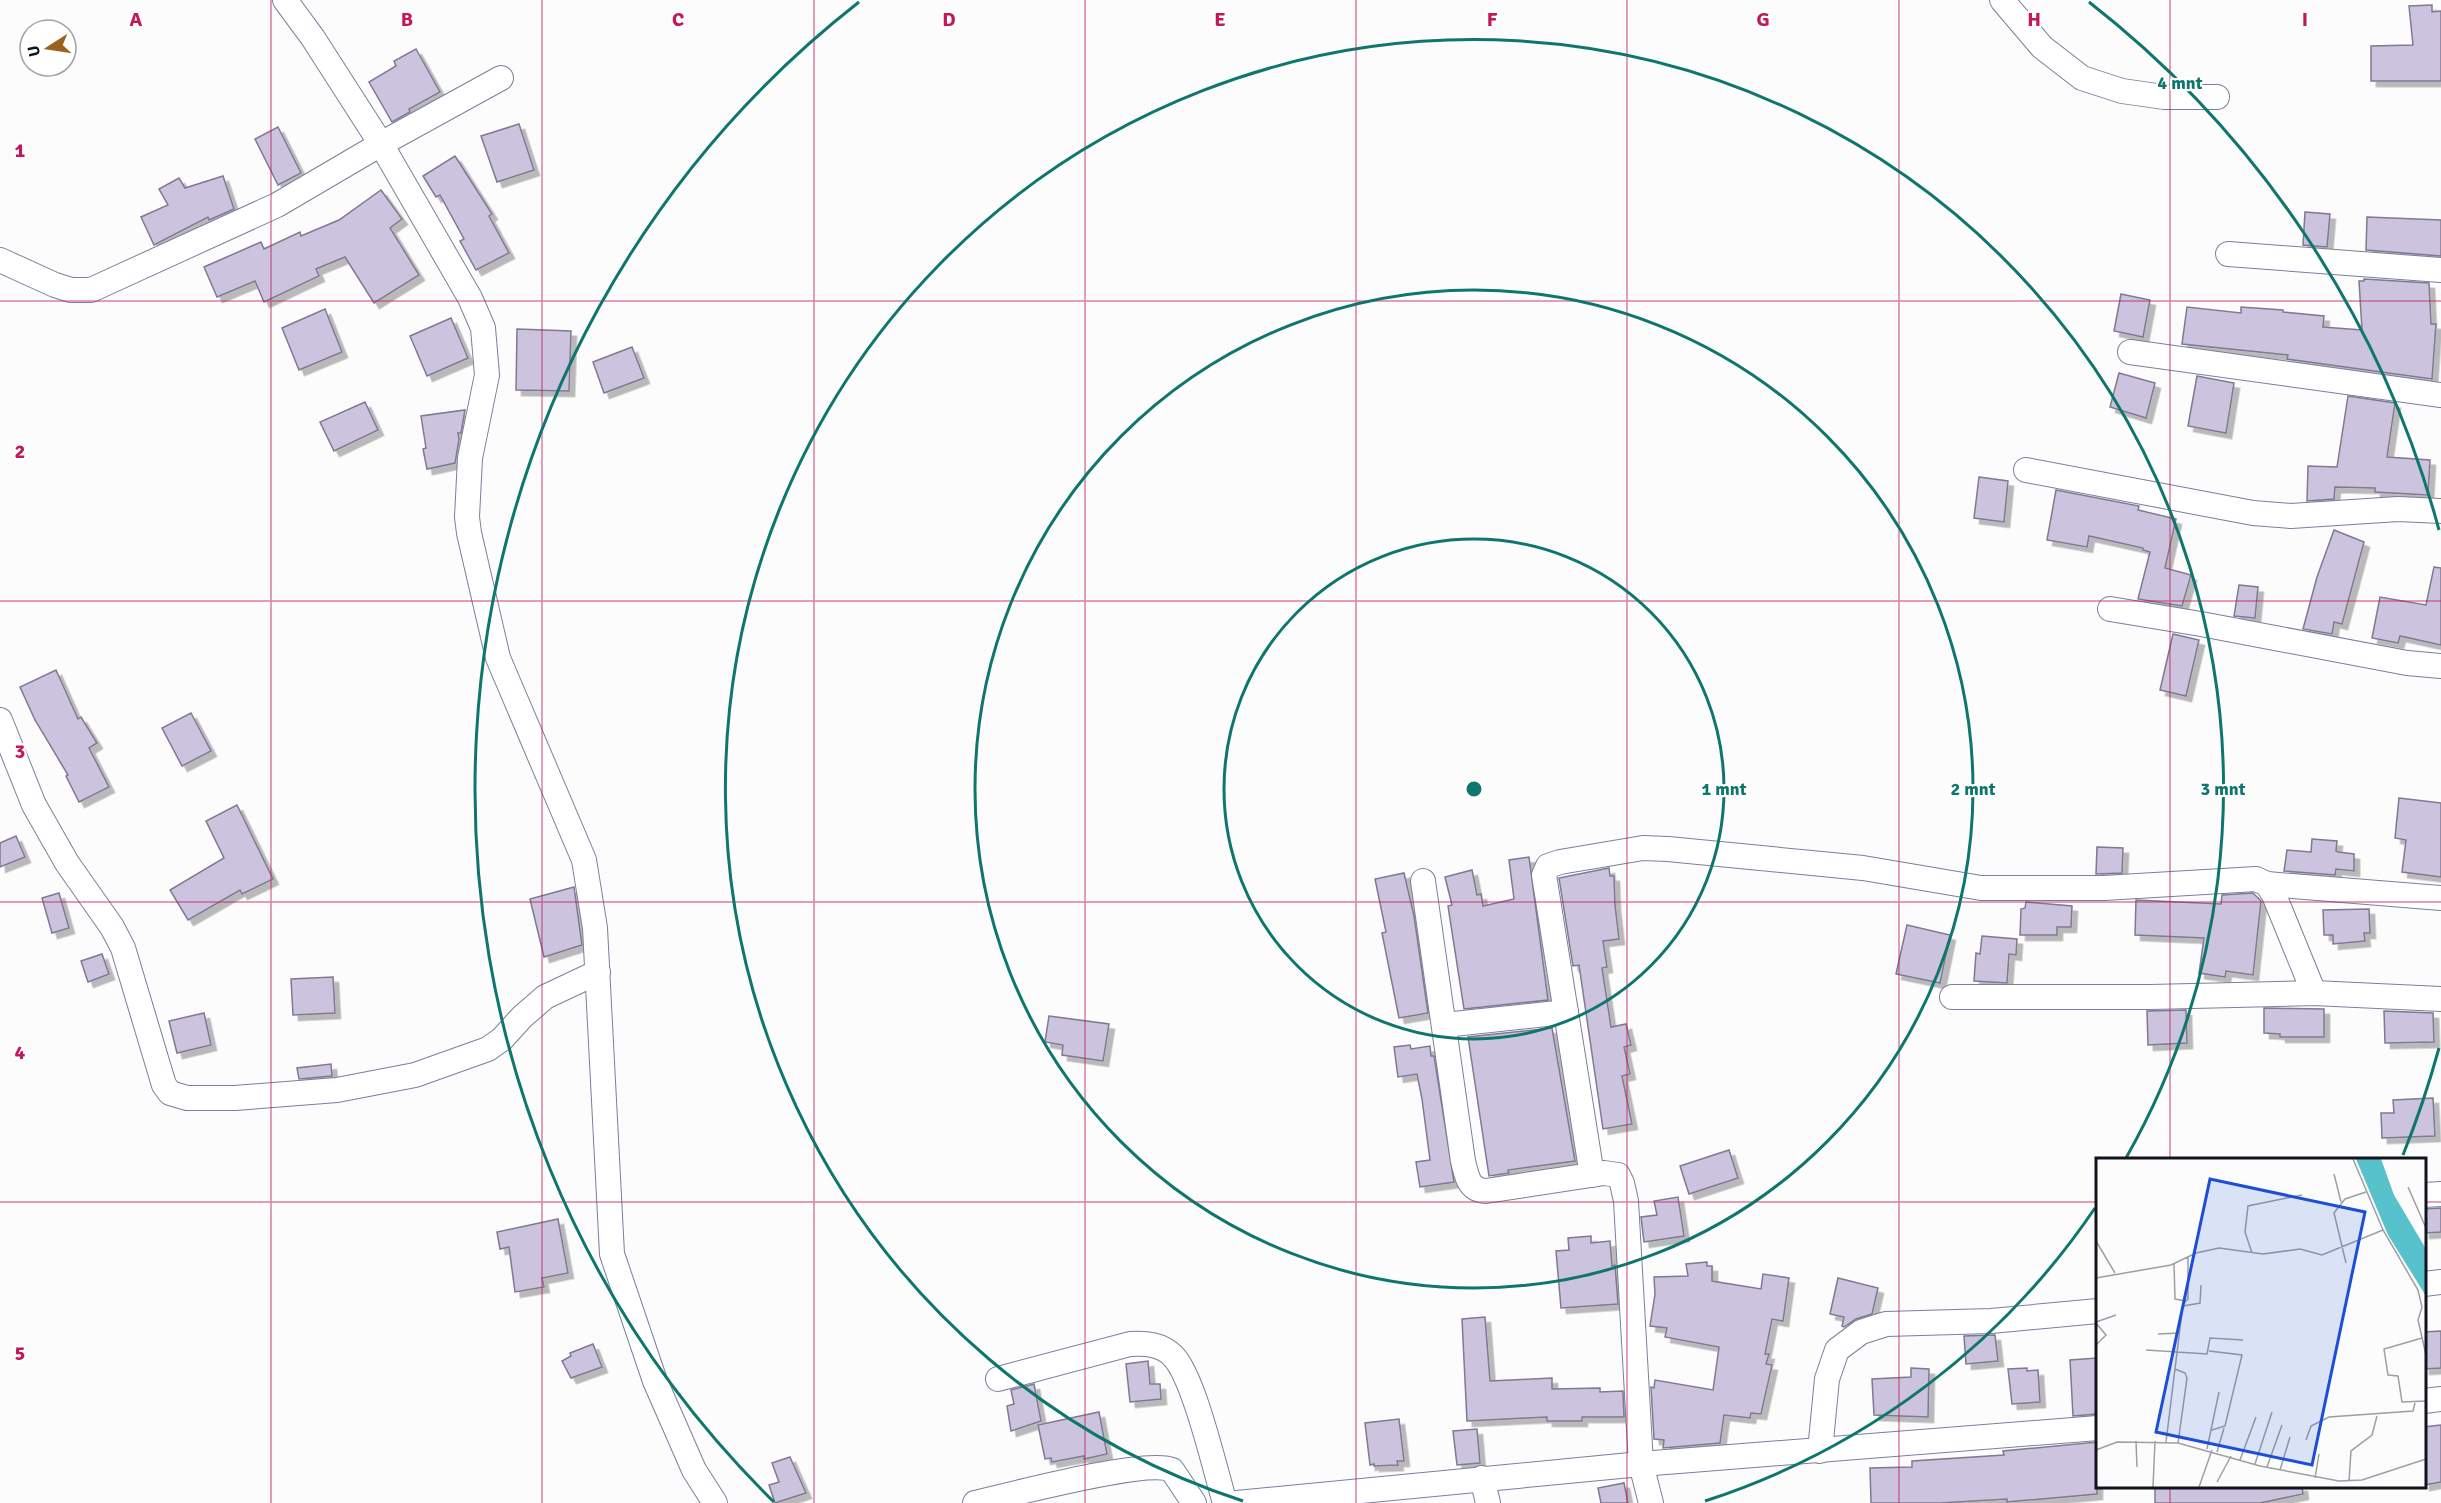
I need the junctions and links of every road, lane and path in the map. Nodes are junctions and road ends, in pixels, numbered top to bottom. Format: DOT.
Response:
graph roads {
  1 [pos="285,0"];
  2 [pos="2002,0"];
  3 [pos="501,78"];
  4 [pos="2217,97"];
  5 [pos="381,144"];
  6 [pos="2228,254"];
  7 [pos="0,260"];
  8 [pos="2441,270"];
  9 [pos="2130,352"];
  10 [pos="2441,394"];
  11 [pos="2026,470"];
  12 [pos="2441,511"];
  13 [pos="2110,609"];
  14 [pos="2441,666"];
  15 [pos="0,720"];
  16 [pos="1423,881"];
  17 [pos="2267,884"];
  18 [pos="2441,898"];
  19 [pos="598,972"];
  20 [pos="2314,993"];
  21 [pos="1952,997"];
  22 [pos="2441,999"];
  23 [pos="1566,1012"];
  24 [pos="1444,1025"];
  25 [pos="1592,1175"];
  26 [pos="2441,1194"];
  27 [pos="2426,1195"];
  28 [pos="2441,1282"];
  29 [pos="2426,1284"];
  30 [pos="2096,1311"];
  31 [pos="998,1379"];
  32 [pos="2441,1399"];
  33 [pos="2426,1401"];
  34 [pos="2096,1428"];
  35 [pos="1814,1450"];
  36 [pos="1641,1464"];
  37 [pos="1168,1468"];
  38 [pos="1482,1478"];
  39 [pos="715,1503"];
  40 [pos="975,1503"];
  41 [pos="1176,1503"];
  42 [pos="1194,1503"];
  43 [pos="1225,1503"];
  44 [pos="1237,1503"];
  45 [pos="1488,1503"];
  46 [pos="1651,1503"];
  1 -- 5 [label="street"];
  2 -- 4 [label="street"];
  3 -- 5 [label="street"];
  5 -- 7 [label="street"];
  5 -- 19 [label="street"];
  6 -- 8 [label="street"];
  9 -- 10 [label="street"];
  11 -- 12 [label="street"];
  13 -- 14 [label="street"];
  15 -- 19 [label="street"];
  16 -- 24 [label="street"];
  17 -- 18 [label="street"];
  17 -- 20 [label="street"];
  17 -- 23 [label="street"];
  19 -- 39 [label="street"];
  20 -- 21 [label="street"];
  20 -- 22 [label="street"];
  23 -- 24 [label="street"];
  23 -- 25 [label="street"];
  24 -- 25 [label="street"];
  25 -- 36 [label="street"];
  26 -- 27 [label="street"];
  28 -- 29 [label="street"];
  30 -- 35 [label="street"];
  31 -- 43 [label="street"];
  32 -- 33 [label="street"];
  34 -- 35 [label="street"];
  35 -- 36 [label="street"];
  36 -- 38 [label="street"];
  36 -- 46 [label="street"];
  37 -- 40 [label="street"];
  37 -- 41 [label="street"];
  37 -- 42 [label="street"];
  38 -- 44 [label="street"];
  38 -- 45 [label="street"];
}
